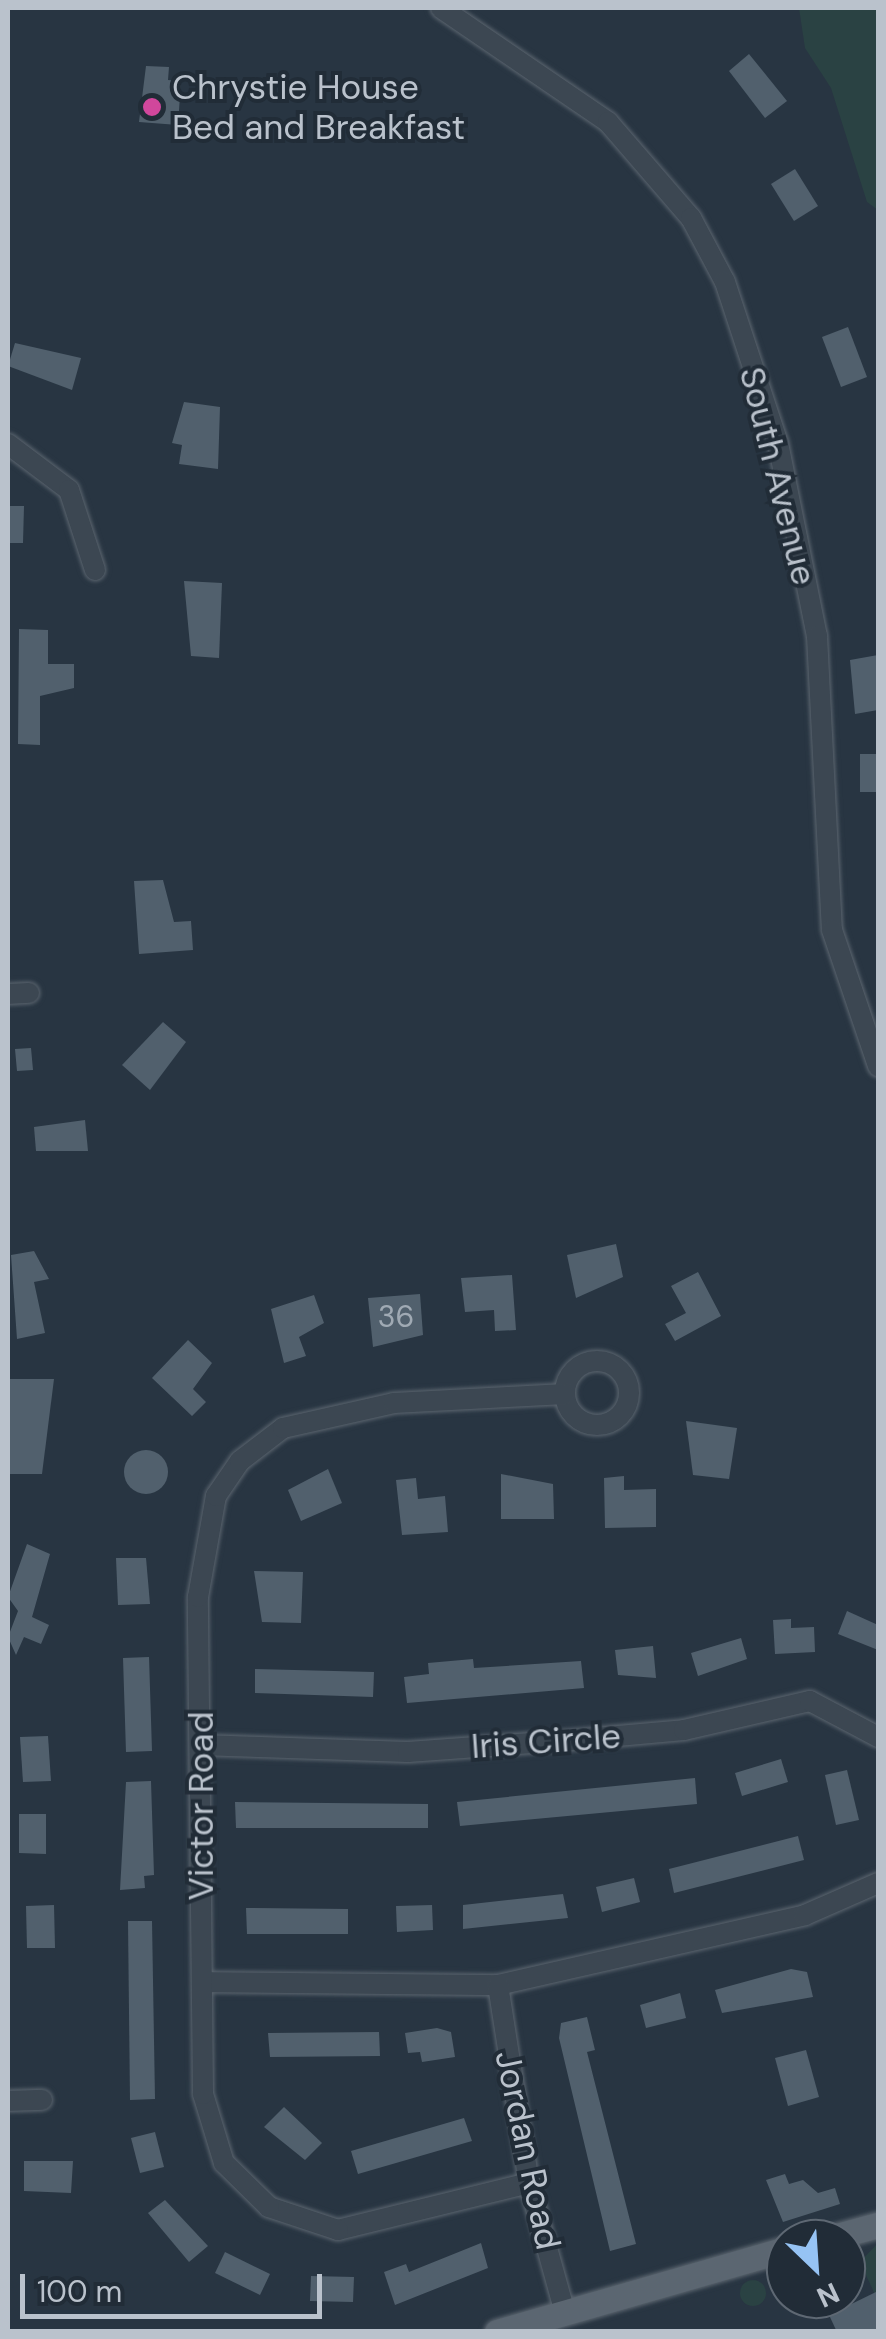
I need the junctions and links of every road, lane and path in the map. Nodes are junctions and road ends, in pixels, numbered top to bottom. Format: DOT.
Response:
graph roads {
  1 [pos="441,8"];
  2 [pos="8,444"];
  3 [pos="95,570"];
  4 [pos="878,1066"];
  5 [pos="564,1394"];
  6 [pos="878,1737"];
  7 [pos="200,1745"];
  8 [pos="878,1884"];
  9 [pos="202,1982"];
  10 [pos="498,1985"];
  11 [pos="42,2100"];
  12 [pos="8,2101"];
  13 [pos="529,2183"];
  14 [pos="766,2256"];
  15 [pos="565,2313"];
  16 [pos="498,2332"];
  1 -- 4 [label="street, South Avenue"];
  2 -- 3 [label="street"];
  5 -- 7 [label="street, Victor Road"];
  6 -- 7 [label="street, Iris Circle"];
  7 -- 9 [label="street, Victor Road"];
  8 -- 10 [label="street"];
  9 -- 10 [label="street"];
  9 -- 13 [label="street, Victor Road"];
  10 -- 13 [label="street, Jordan Road"];
  11 -- 12 [label="street"];
  13 -- 15 [label="street, Jordan Road"];
  14 -- 15 [label="main road"];
  15 -- 16 [label="main road"];
}
